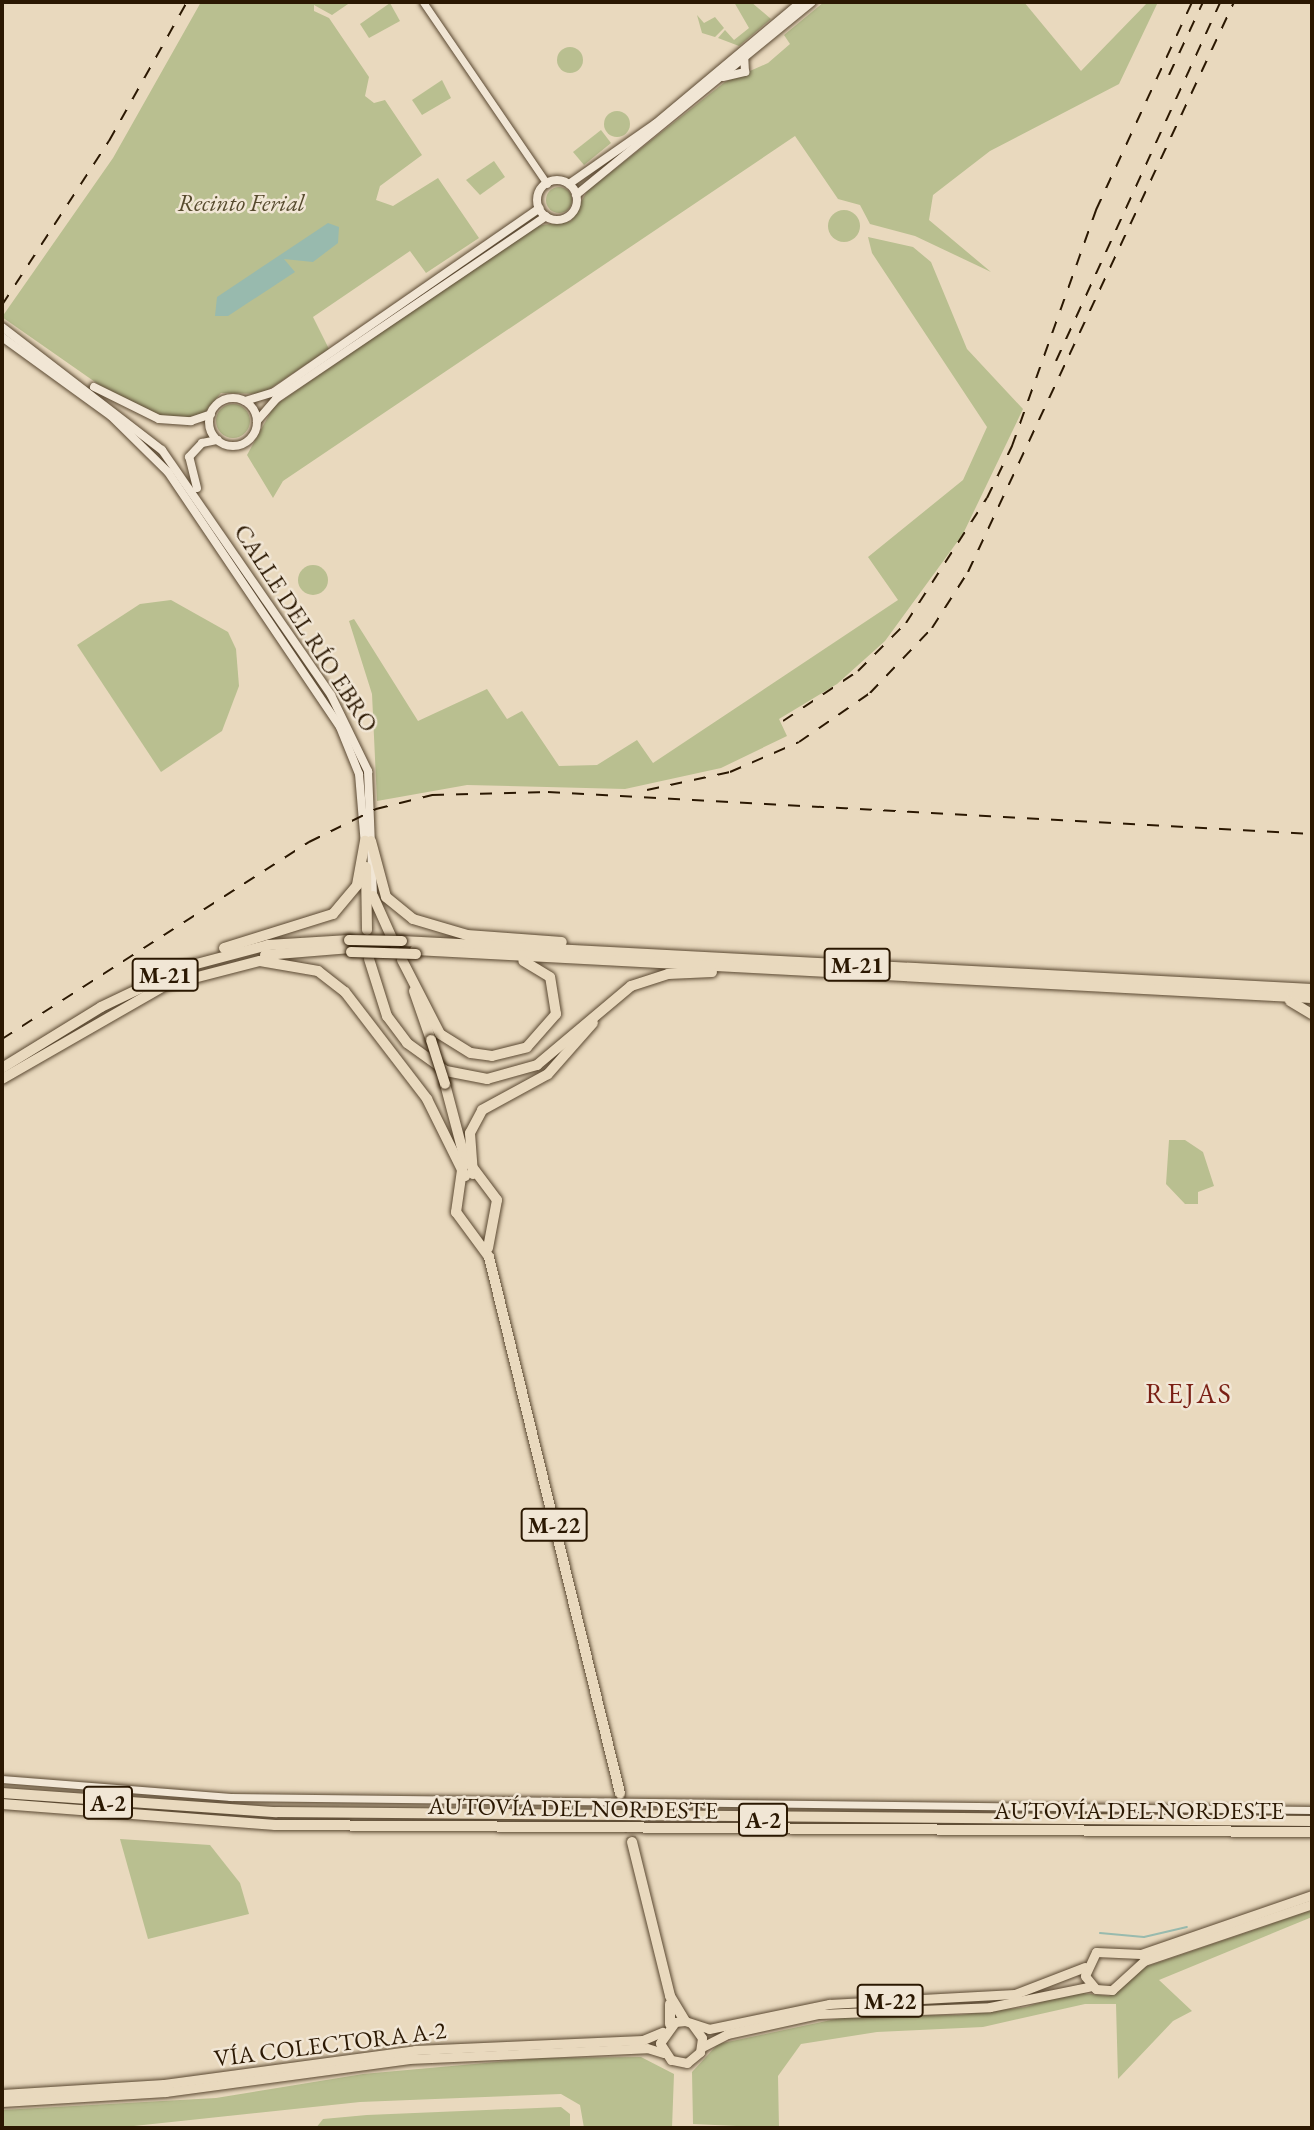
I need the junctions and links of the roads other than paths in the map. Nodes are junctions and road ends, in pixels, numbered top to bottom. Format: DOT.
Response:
graph roads {
  1 [pos="423,2"];
  2 [pos="801,2"];
  3 [pos="812,2"];
  4 [pos="744,54"];
  5 [pos="547,184"];
  6 [pos="569,184"];
  7 [pos="576,195"];
  8 [pos="542,212"];
  9 [pos="2,327"];
  10 [pos="2,337"];
  11 [pos="60,366"];
  12 [pos="245,401"];
  13 [pos="211,414"];
  14 [pos="257,421"];
  15 [pos="218,440"];
  16 [pos="228,542"];
  17 [pos="368,841"];
  18 [pos="366,864"];
  19 [pos="373,896"];
  20 [pos="368,930"];
  21 [pos="350,947"];
  22 [pos="416,952"];
  23 [pos="704,956"];
  24 [pos="369,959"];
  25 [pos="402,960"];
  26 [pos="827,972"];
  27 [pos="163,986"];
  28 [pos="1312,989"];
  29 [pos="130,991"];
  30 [pos="1211,992"];
  31 [pos="621,993"];
  32 [pos="1312,998"];
  33 [pos="1312,1014"];
  34 [pos="2,1068"];
  35 [pos="2,1079"];
  36 [pos="469,1175"];
  37 [pos="483,1186"];
  38 [pos="463,1190"];
  39 [pos="492,1223"];
  40 [pos="472,1228"];
  41 [pos="489,1256"];
  42 [pos="2,1779"];
  43 [pos="2,1793"];
  44 [pos="620,1793"];
  45 [pos="2,1804"];
  46 [pos="1312,1810"];
  47 [pos="1312,1821"];
  48 [pos="1106,1834"];
  49 [pos="1312,1835"];
  50 [pos="632,1842"];
  51 [pos="1312,1895"];
  52 [pos="1312,1904"];
  53 [pos="1118,1953"];
  54 [pos="1085,1967"];
  55 [pos="1126,1975"];
  56 [pos="1092,1986"];
  57 [pos="670,1996"];
  58 [pos="689,2023"];
  59 [pos="666,2028"];
  60 [pos="702,2047"];
  61 [pos="663,2053"];
  62 [pos="2,2094"];
  63 [pos="2,2102"];
  1 -- 5 [label="street"];
  2 -- 4 [label="main road"];
  3 -- 4 [label="main road"];
  4 -- 6 [label="main road"];
  4 -- 7 [label="main road"];
  5 -- 6 [label="main road"];
  5 -- 8 [label="main road"];
  6 -- 7 [label="main road"];
  7 -- 8 [label="main road"];
  8 -- 12 [label="main road"];
  8 -- 14 [label="main road"];
  9 -- 11 [label="main road, CALLE DEL RÍO EBRO"];
  10 -- 17 [label="main road, CALLE DEL RÍO EBRO"];
  11 -- 13 [label="main road"];
  11 -- 16 [label="main road, CALLE DEL RÍO EBRO"];
  12 -- 13 [label="main road"];
  12 -- 14 [label="main road"];
  13 -- 15 [label="main road"];
  14 -- 15 [label="main road"];
  15 -- 16 [label="main road"];
  16 -- 17 [label="main road, CALLE DEL RÍO EBRO"];
  17 -- 18 [label="main road, CALLE DEL RÍO EBRO"];
  17 -- 19 [label="main road, CALLE DEL RÍO EBRO"];
  17 -- 23 [label="highway"];
  17 -- 29 [label="highway"];
  18 -- 19 [label="main road, CALLE DEL RÍO EBRO"];
  18 -- 20 [label="highway"];
  19 -- 25 [label="highway, M-22"];
  21 -- 22 [label="highway, M-21, bridge"];
  21 -- 23 [label="highway, M-21, bridge"];
  21 -- 27 [label="highway, M-21"];
  21 -- 29 [label="highway, M-21"];
  22 -- 25 [label="highway"];
  22 -- 26 [label="highway, M-21"];
  23 -- 28 [label="highway, M-21"];
  24 -- 31 [label="highway"];
  25 -- 36 [label="highway, M-22, bridge"];
  26 -- 30 [label="highway, M-21"];
  26 -- 31 [label="highway"];
  27 -- 35 [label="highway, M-21"];
  27 -- 36 [label="highway"];
  29 -- 34 [label="highway, M-21"];
  30 -- 32 [label="highway, M-21"];
  30 -- 33 [label="highway"];
  31 -- 36 [label="highway"];
  36 -- 37 [label="highway, M-22"];
  36 -- 38 [label="highway, M-22"];
  37 -- 38 [label="highway"];
  37 -- 39 [label="highway, M-22"];
  38 -- 40 [label="highway, M-22"];
  39 -- 40 [label="highway"];
  39 -- 41 [label="highway, M-22"];
  40 -- 41 [label="highway, M-22"];
  41 -- 44 [label="highway, M-22"];
  42 -- 46 [label="street"];
  43 -- 47 [label="highway, AUTOVÍA DEL NORDESTE / A-2"];
  45 -- 48 [label="highway, AUTOVÍA DEL NORDESTE / A-2"];
  48 -- 49 [label="highway, AUTOVÍA DEL NORDESTE / A-2"];
  48 -- 49 [label="highway"];
  50 -- 57 [label="highway"];
  51 -- 53 [label="main road, M-22"];
  52 -- 55 [label="main road, M-22"];
  53 -- 54 [label="main road, M-22"];
  53 -- 55 [label="main road"];
  54 -- 56 [label="main road"];
  54 -- 58 [label="main road, M-22"];
  55 -- 56 [label="main road, M-22"];
  56 -- 60 [label="main road, M-22"];
  57 -- 58 [label="highway"];
  57 -- 59 [label="highway"];
  58 -- 59 [label="main road, M-22"];
  58 -- 60 [label="main road"];
  59 -- 61 [label="main road"];
  59 -- 62 [label="main road, VÍA COLECTORA A-2"];
  60 -- 61 [label="main road, M-22"];
  61 -- 63 [label="main road, VÍA COLECTORA A-2"];
}
